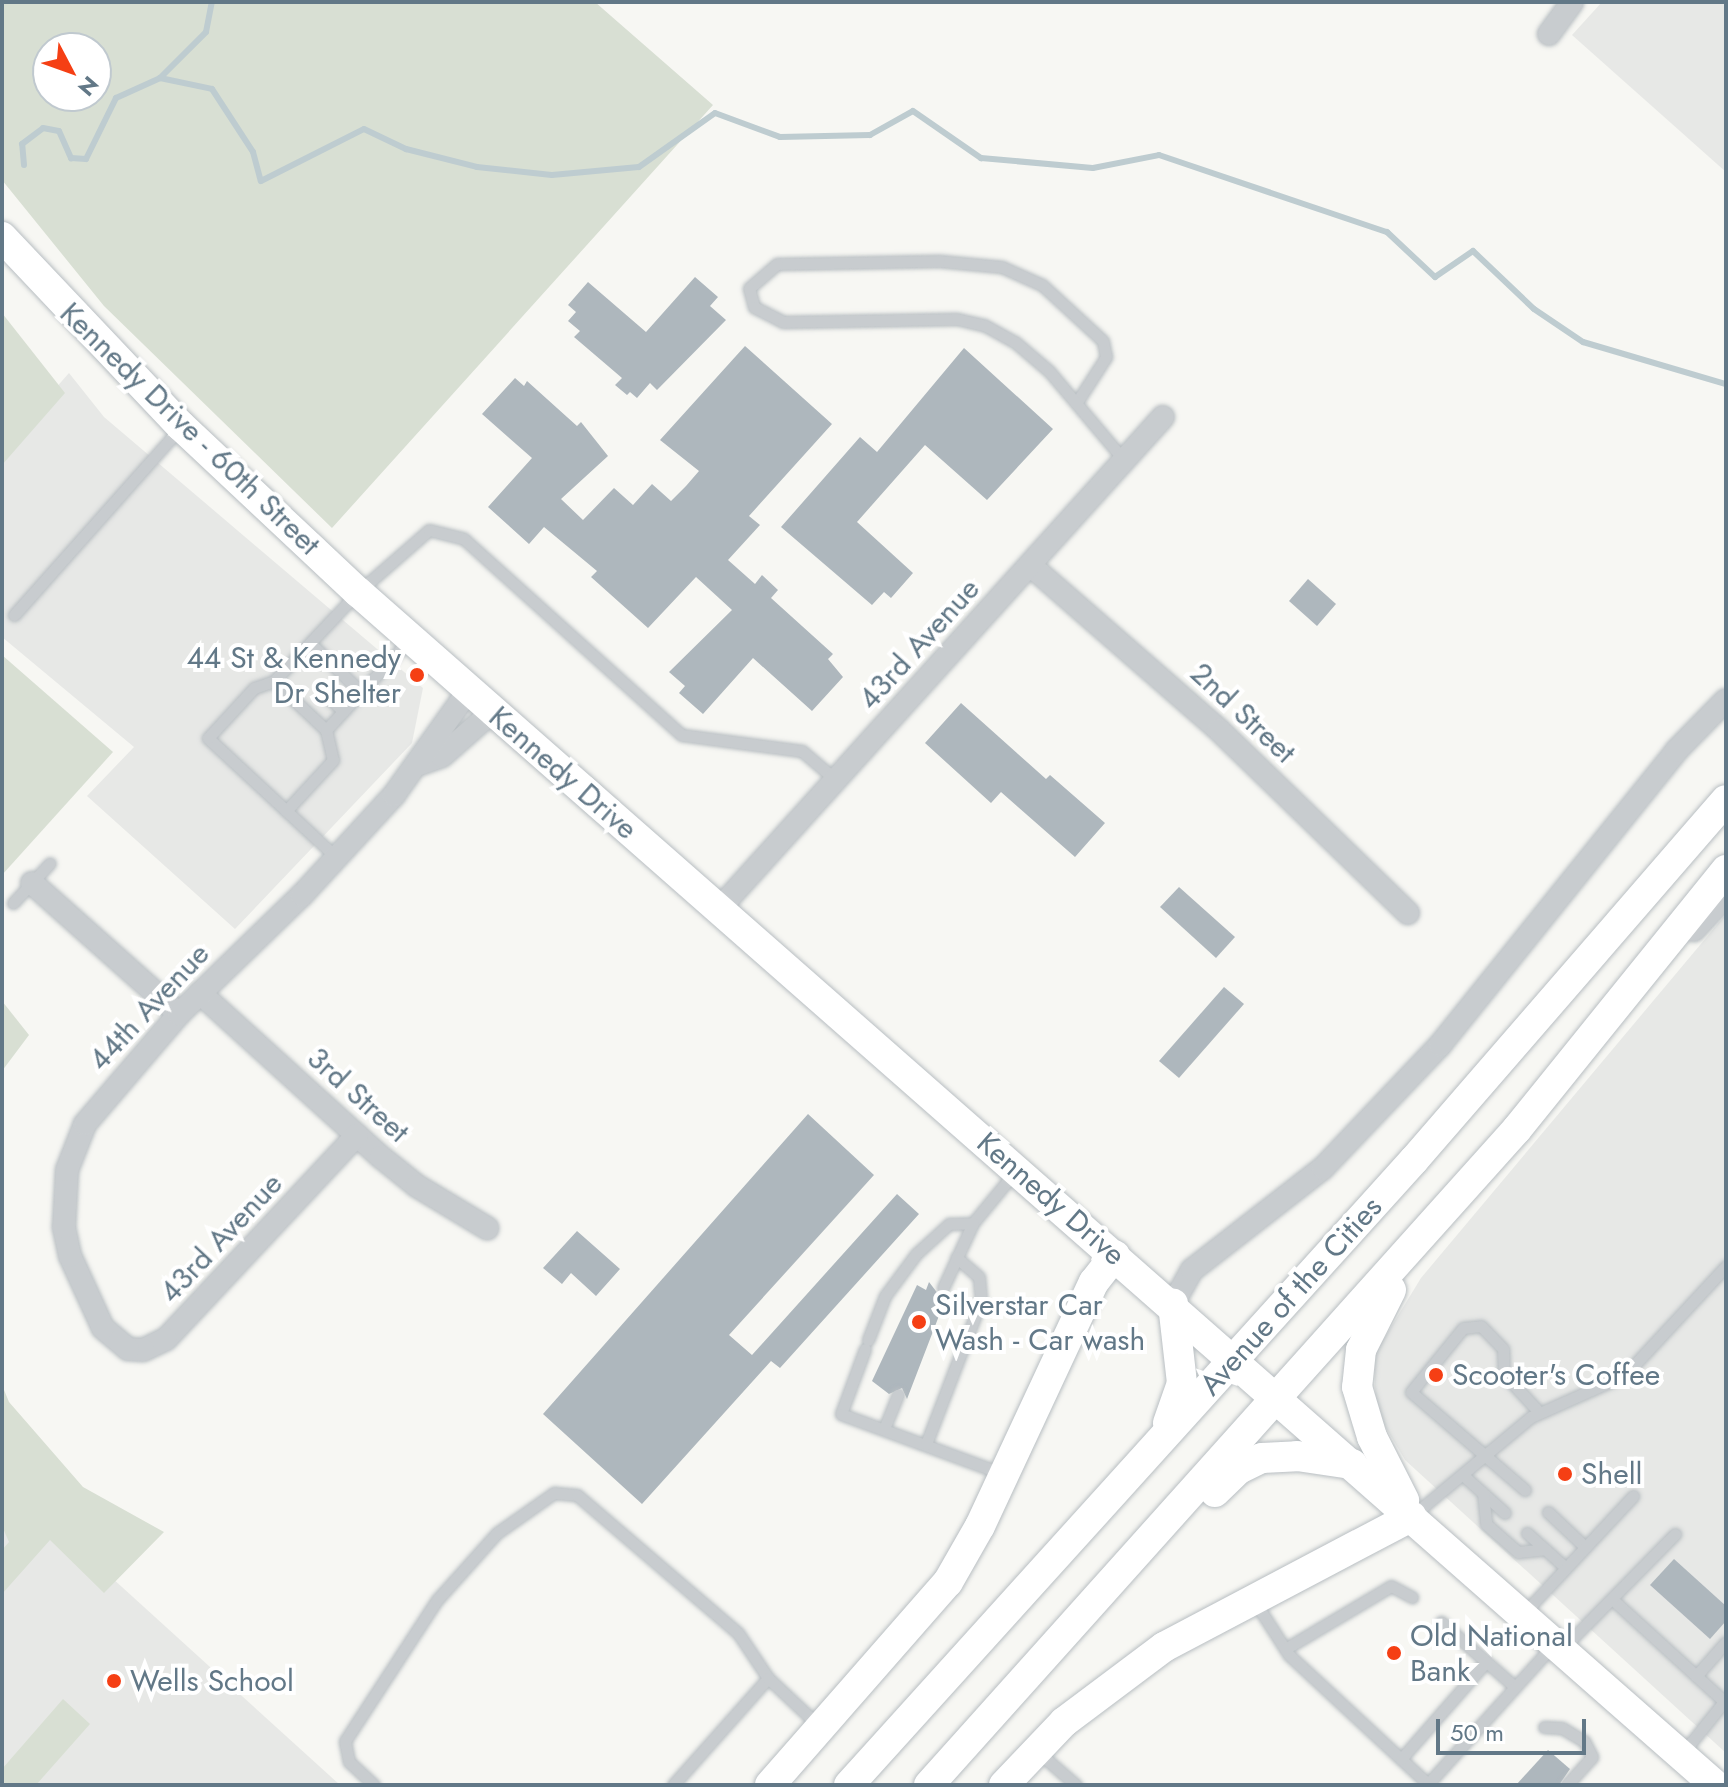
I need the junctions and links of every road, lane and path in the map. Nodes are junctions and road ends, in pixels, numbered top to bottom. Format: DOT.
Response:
graph roads {
  1 [pos="1572,2"];
  2 [pos="1549,34"];
  3 [pos="2,237"];
  4 [pos="1077,402"];
  5 [pos="1163,417"];
  6 [pos="181,426"];
  7 [pos="1124,460"];
  8 [pos="1030,565"];
  9 [pos="358,592"];
  10 [pos="14,615"];
  11 [pos="384,615"];
  12 [pos="411,639"];
  13 [pos="310,643"];
  14 [pos="292,662"];
  15 [pos="302,672"];
  16 [pos="274,681"];
  17 [pos="469,690"];
  18 [pos="361,692"];
  19 [pos="326,695"];
  20 [pos="1726,700"];
  21 [pos="343,711"];
  22 [pos="493,711"];
  23 [pos="326,730"];
  24 [pos="420,764"];
  25 [pos="836,780"];
  26 [pos="1726,800"];
  27 [pos="286,811"];
  28 [pos="336,857"];
  29 [pos="50,863"];
  30 [pos="1726,870"];
  31 [pos="32,883"];
  32 [pos="1726,896"];
  33 [pos="13,903"];
  34 [pos="718,910"];
  35 [pos="1408,913"];
  36 [pos="200,993"];
  37 [pos="179,1014"];
  38 [pos="1610,1017"];
  39 [pos="357,1135"];
  40 [pos="1017,1170"];
  41 [pos="1444,1213"];
  42 [pos="973,1223"];
  43 [pos="487,1228"];
  44 [pos="1115,1255"];
  45 [pos="956,1257"];
  46 [pos="1726,1266"];
  47 [pos="943,1288"];
  48 [pos="1173,1304"];
  49 [pos="115,1341"];
  50 [pos="1233,1359"];
  51 [pos="898,1395"];
  52 [pos="1279,1398"];
  53 [pos="1539,1412"];
  54 [pos="884,1429"];
  55 [pos="1157,1443"];
  56 [pos="926,1444"];
  57 [pos="1487,1455"];
  58 [pos="1352,1464"];
  59 [pos="1004,1474"];
  60 [pos="1464,1476"];
  61 [pos="1525,1490"];
  62 [pos="1483,1493"];
  63 [pos="1633,1496"];
  64 [pos="1548,1512"];
  65 [pos="1505,1513"];
  66 [pos="1412,1516"];
  67 [pos="1527,1533"];
  68 [pos="1675,1534"];
  69 [pos="1585,1547"];
  70 [pos="1545,1549"];
  71 [pos="1566,1568"];
  72 [pos="1412,1597"];
  73 [pos="1252,1598"];
  74 [pos="1612,1599"];
  75 [pos="1522,1614"];
  76 [pos="1441,1622"];
  77 [pos="1726,1642"];
  78 [pos="1559,1646"];
  79 [pos="1285,1649"];
  80 [pos="1486,1662"];
  81 [pos="1696,1676"];
  82 [pos="768,1678"];
  83 [pos="1515,1687"];
  84 [pos="1725,1701"];
  85 [pos="1544,1727"];
  86 [pos="822,1728"];
  87 [pos="1036,1750"];
  88 [pos="1681,1755"];
  89 [pos="1401,1759"];
  90 [pos="934,1779"];
  91 [pos="1428,1784"];
  92 [pos="374,1785"];
  93 [pos="673,1785"];
  94 [pos="770,1785"];
  95 [pos="849,1785"];
  96 [pos="1004,1785"];
  97 [pos="1076,1785"];
  98 [pos="1567,1785"];
  99 [pos="1715,1785"];
  1 -- 2 [label="street"];
  3 -- 6 [label="main road, Kennedy Drive - 60th Street"];
  4 -- 4 [label="lane"];
  4 -- 7 [label="lane"];
  5 -- 7 [label="street, 43rd Avenue"];
  6 -- 9 [label="main road, Kennedy Drive - 60th Street"];
  6 -- 10 [label="lane"];
  7 -- 8 [label="street, 43rd Avenue"];
  8 -- 25 [label="street, 43rd Avenue"];
  8 -- 35 [label="street, 2nd Street"];
  9 -- 11 [label="main road, Kennedy Drive - 60th Street"];
  9 -- 13 [label="lane"];
  9 -- 25 [label="lane"];
  11 -- 12 [label="main road, Kennedy Drive"];
  12 -- 17 [label="main road, Kennedy Drive"];
  12 -- 18 [label="lane"];
  13 -- 14 [label="lane"];
  13 -- 18 [label="lane"];
  14 -- 15 [label="lane"];
  14 -- 16 [label="lane"];
  16 -- 23 [label="lane"];
  16 -- 27 [label="lane"];
  17 -- 22 [label="main road, Kennedy Drive"];
  17 -- 24 [label="street, 44th Avenue"];
  18 -- 21 [label="lane"];
  19 -- 21 [label="lane"];
  20 -- 48 [label="street, Avenue of the Cities"];
  21 -- 23 [label="lane"];
  22 -- 24 [label="street, 44th Avenue"];
  22 -- 34 [label="main road, Kennedy Drive"];
  23 -- 27 [label="lane"];
  24 -- 28 [label="street, 44th Avenue"];
  25 -- 34 [label="street, 43rd Avenue"];
  26 -- 50 [label="main road, Avenue of the Cities"];
  27 -- 28 [label="lane"];
  28 -- 36 [label="street, 44th Avenue"];
  29 -- 31 [label="lane"];
  30 -- 38 [label="main road, Avenue of the Cities"];
  31 -- 33 [label="lane"];
  31 -- 37 [label="street"];
  32 -- 38 [label="street"];
  34 -- 40 [label="main road, Kennedy Drive"];
  36 -- 37 [label="street, 44th Avenue"];
  36 -- 39 [label="street, 3rd Street"];
  37 -- 49 [label="street, 44th Avenue"];
  38 -- 41 [label="main road, Avenue of the Cities"];
  39 -- 43 [label="street, 3rd Street"];
  39 -- 49 [label="street, 43rd Avenue"];
  40 -- 42 [label="lane"];
  40 -- 44 [label="main road, Kennedy Drive"];
  41 -- 52 [label="main road, Avenue of the Cities"];
  41 -- 66 [label="main road"];
  42 -- 45 [label="lane"];
  42 -- 54 [label="lane"];
  44 -- 48 [label="main road, Kennedy Drive"];
  44 -- 59 [label="main road"];
  45 -- 47 [label="lane"];
  45 -- 56 [label="lane"];
  46 -- 53 [label="lane"];
  48 -- 50 [label="main road, Kennedy Drive"];
  48 -- 55 [label="main road"];
  50 -- 52 [label="main road, Kennedy Drive"];
  50 -- 55 [label="main road, Avenue of the Cities"];
  51 -- 54 [label="lane"];
  52 -- 58 [label="main road, Kennedy Drive"];
  52 -- 90 [label="main road, Avenue of the Cities"];
  53 -- 57 [label="lane"];
  53 -- 57 [label="lane"];
  54 -- 56 [label="lane"];
  55 -- 95 [label="main road, Avenue of the Cities"];
  56 -- 59 [label="lane"];
  57 -- 60 [label="lane"];
  57 -- 61 [label="lane"];
  58 -- 66 [label="main road, Kennedy Drive"];
  58 -- 90 [label="main road"];
  59 -- 86 [label="main road"];
  60 -- 62 [label="lane"];
  60 -- 66 [label="lane"];
  62 -- 65 [label="lane"];
  62 -- 70 [label="lane"];
  63 -- 69 [label="lane"];
  64 -- 69 [label="lane"];
  66 -- 73 [label="main road"];
  66 -- 75 [label="main road, Kennedy Drive"];
  67 -- 70 [label="lane"];
  68 -- 74 [label="lane"];
  69 -- 71 [label="lane"];
  70 -- 71 [label="lane"];
  71 -- 75 [label="lane"];
  72 -- 79 [label="lane"];
  73 -- 79 [label="lane"];
  73 -- 87 [label="main road"];
  74 -- 78 [label="lane"];
  74 -- 81 [label="lane"];
  75 -- 78 [label="main road, Kennedy Drive"];
  76 -- 80 [label="lane"];
  77 -- 81 [label="lane"];
  78 -- 83 [label="lane"];
  78 -- 88 [label="main road, Kennedy Drive"];
  79 -- 89 [label="lane"];
  80 -- 83 [label="lane"];
  80 -- 89 [label="lane"];
  81 -- 84 [label="lane"];
  82 -- 86 [label="lane"];
  82 -- 92 [label="lane"];
  82 -- 93 [label="lane"];
  83 -- 91 [label="lane"];
  84 -- 88 [label="lane"];
  85 -- 98 [label="lane"];
  86 -- 94 [label="main road"];
  87 -- 96 [label="main road"];
  87 -- 97 [label="lane"];
  88 -- 99 [label="main road, Kennedy Drive"];
  89 -- 91 [label="lane"];
}
